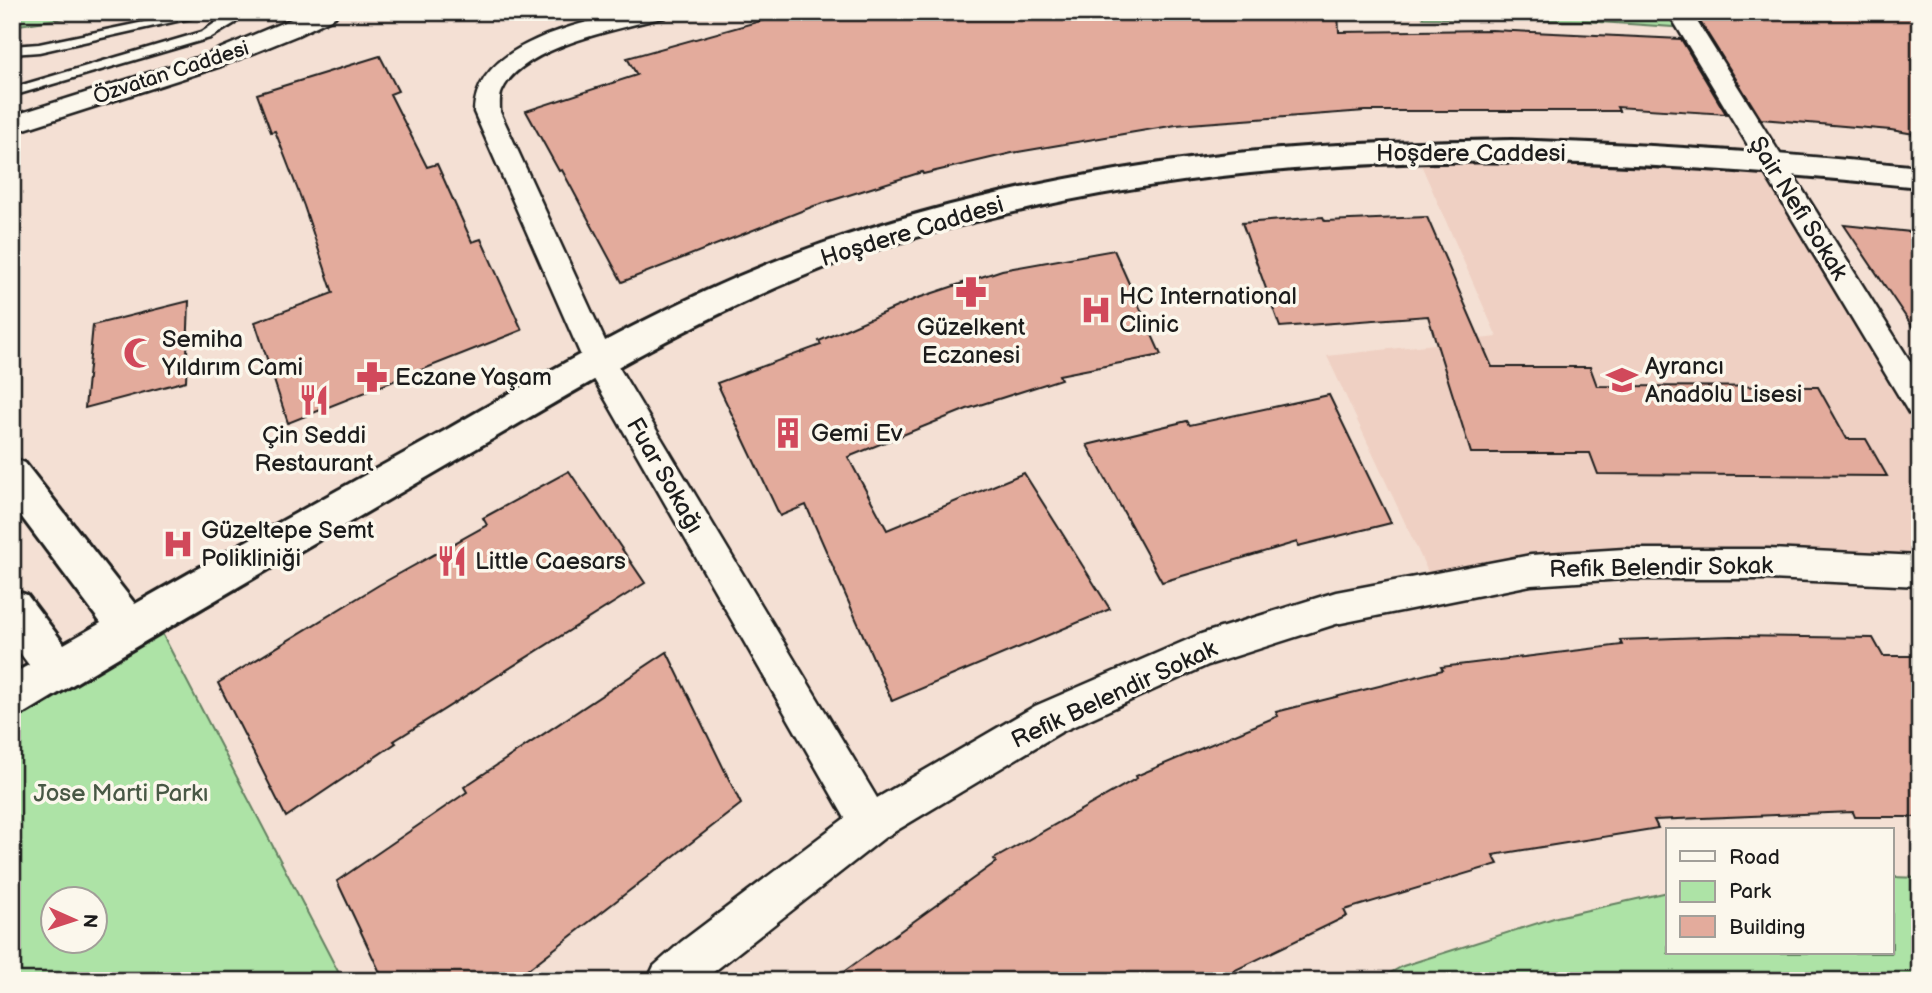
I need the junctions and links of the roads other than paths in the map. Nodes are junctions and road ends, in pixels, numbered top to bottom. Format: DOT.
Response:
graph roads {
  1 [pos="211,12"];
  2 [pos="238,12"];
  3 [pos="327,12"];
  4 [pos="657,12"];
  5 [pos="1679,12"];
  6 [pos="12,50"];
  7 [pos="12,92"];
  8 [pos="12,125"];
  9 [pos="1770,161"];
  10 [pos="1920,177"];
  11 [pos="598,360"];
  12 [pos="1920,404"];
  13 [pos="12,474"];
  14 [pos="1920,571"];
  15 [pos="12,608"];
  16 [pos="128,628"];
  17 [pos="58,671"];
  18 [pos="12,698"];
  19 [pos="870,824"];
  20 [pos="669,981"];
  1 -- 6 [label="lane"];
  2 -- 7 [label="lane"];
  3 -- 8 [label="street, Özvatan Caddesi"];
  4 -- 11 [label="street, Fuar Sokağı"];
  5 -- 9 [label="street, Şair Nefi Sokak"];
  9 -- 10 [label="main road, Hoşdere Caddesi"];
  9 -- 11 [label="main road, Hoşdere Caddesi"];
  9 -- 12 [label="street, Şair Nefi Sokak"];
  11 -- 16 [label="main road, Hoşdere Caddesi"];
  11 -- 19 [label="street, Fuar Sokağı"];
  13 -- 16 [label="main road"];
  14 -- 19 [label="street, Refik Belendir Sokak"];
  15 -- 17 [label="main road"];
  16 -- 17 [label="main road, Hoşdere Caddesi"];
  17 -- 18 [label="main road, Hoşdere Caddesi"];
  19 -- 20 [label="street, Refik Belendir Sokak"];
}
